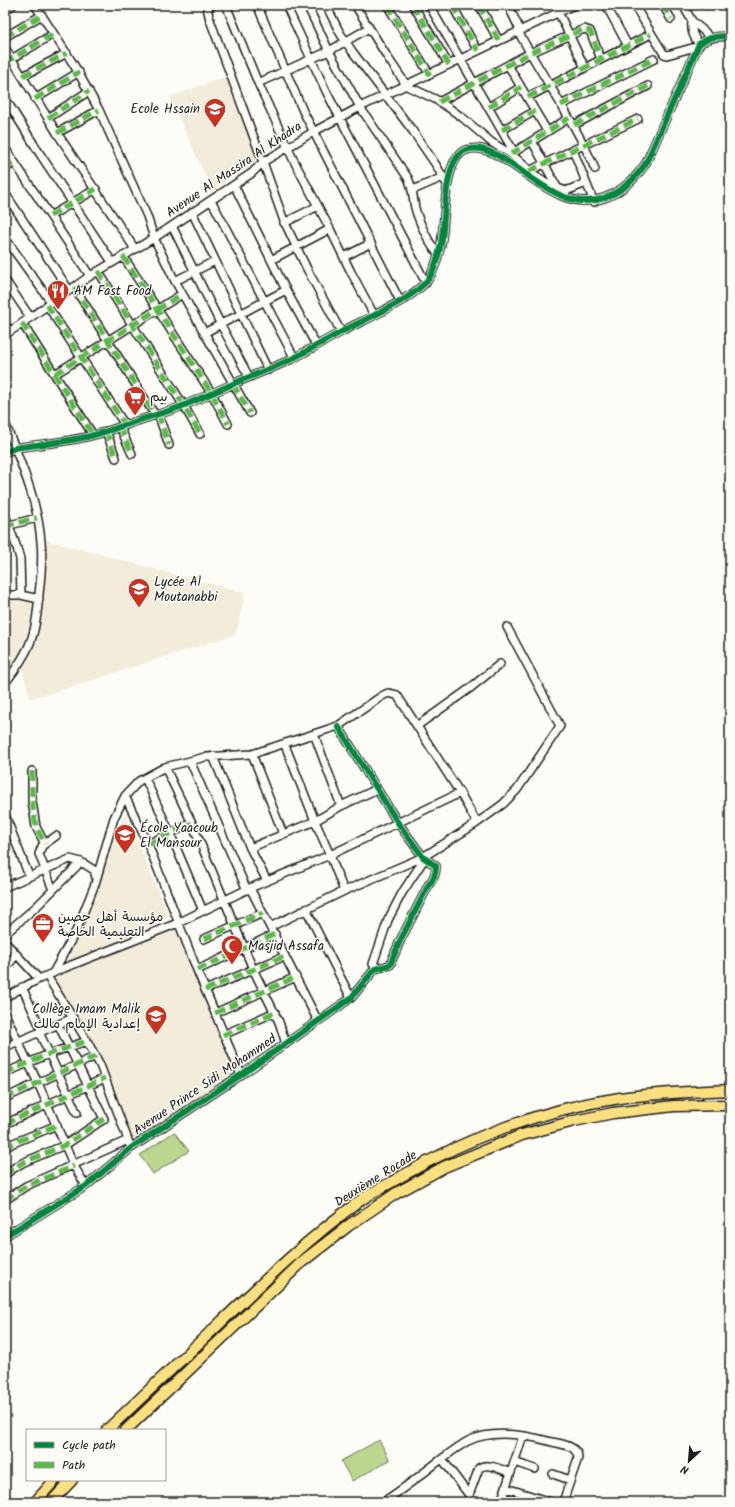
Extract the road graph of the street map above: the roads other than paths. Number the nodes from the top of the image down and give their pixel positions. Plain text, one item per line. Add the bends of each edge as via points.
1 (13, 5) edge
2 (35, 5) edge
3 (226, 5) edge
4 (258, 5) edge
5 (286, 5) edge
6 (307, 5) edge
7 (326, 5) edge
8 (355, 5) edge
9 (387, 5) edge
10 (413, 5) edge
11 (429, 5) edge
12 (452, 5) edge
13 (479, 5) edge
14 (517, 5) edge
15 (555, 5) edge
16 (574, 5) edge
17 (606, 5) edge
18 (634, 5) edge
19 (662, 5) edge
20 (682, 5) edge
21 (706, 5) edge
22 (717, 5) edge
23 (208, 6) edge
24 (509, 7) edge
25 (5, 10) edge
26 (559, 12) junction
27 (42, 15) junction
28 (671, 19) dead end
29 (692, 21) junction
30 (369, 28) junction
31 (519, 30) junction
32 (53, 34) junction
33 (570, 34) junction
34 (651, 34) junction
35 (5, 37) edge
36 (730, 37) edge
37 (346, 41) junction
38 (499, 41) junction
39 (703, 42) junction
40 (628, 46) junction
41 (5, 48) edge
42 (329, 51) junction
43 (478, 51) junction
44 (67, 53) junction
45 (530, 53) junction
46 (654, 58) dead end
47 (12, 59) junction
48 (601, 59) junction
49 (310, 60) junction
50 (461, 60) junction
51 (5, 63) edge
52 (449, 65) junction
53 (508, 65) junction
54 (585, 68) junction
55 (285, 71) junction
56 (79, 72) junction
57 (430, 75) junction
58 (23, 76) junction
59 (258, 83) junction
60 (474, 83) junction
61 (549, 85) junction
62 (407, 86) junction
63 (648, 86) dead end
64 (521, 87) junction
65 (89, 91) junction
66 (386, 95) junction
67 (528, 97) junction
68 (5, 98) edge
69 (36, 98) junction
70 (439, 102) junction
71 (561, 105) junction
72 (360, 107) junction
73 (489, 107) junction
74 (100, 110) junction
75 (535, 111) junction
76 (48, 118) junction
77 (340, 118) junction
78 (569, 118) junction
79 (638, 119) dead end
80 (574, 125) junction
81 (502, 130) junction
82 (548, 131) junction
83 (313, 132) junction
84 (57, 133) junction
85 (532, 141) junction
86 (584, 144) junction
87 (5, 148) edge
88 (288, 148) junction
89 (573, 150) junction
90 (512, 153) junction
91 (14, 162) junction
92 (263, 162) junction
93 (545, 162) junction
94 (596, 168) dead end
95 (5, 169) edge
96 (529, 170) junction
97 (442, 177) junction
98 (586, 183) junction
99 (234, 185) junction
100 (448, 186) junction
101 (558, 189) junction
102 (96, 190) junction
103 (413, 190) junction
104 (5, 193) edge
105 (211, 200) junction
106 (73, 202) junction
107 (594, 202) junction
108 (318, 206) junction
109 (192, 212) junction
110 (50, 216) junction
111 (284, 223) junction
112 (172, 226) junction
113 (330, 229) junction
114 (5, 238) edge
115 (154, 238) junction
116 (371, 243) junction
117 (296, 247) junction
118 (135, 249) junction
119 (438, 253) junction
120 (123, 256) junction
121 (344, 257) junction
122 (271, 260) junction
123 (215, 261) junction
124 (112, 262) junction
125 (98, 271) junction
126 (194, 271) junction
127 (90, 276) junction
128 (5, 280) edge
129 (175, 281) junction
130 (426, 283) junction
131 (72, 288) junction
132 (286, 290) junction
133 (182, 294) junction
134 (264, 301) junction
135 (400, 301) junction
136 (49, 304) junction
137 (157, 310) junction
138 (242, 313) junction
139 (374, 315) junction
140 (30, 317) junction
141 (22, 323) junction
142 (5, 324) edge
143 (133, 325) junction
144 (220, 325) junction
145 (341, 332) junction
146 (8, 333) edge
147 (204, 333) junction
148 (109, 341) junction
149 (316, 345) junction
150 (294, 357) junction
151 (82, 358) junction
152 (268, 370) junction
153 (55, 374) junction
154 (249, 377) junction
155 (233, 384) junction
156 (212, 394) junction
157 (184, 406) junction
158 (250, 413) dead end
159 (156, 415) junction
160 (5, 423) edge
161 (228, 424) dead end
162 (122, 426) junction
163 (106, 431) junction
164 (200, 434) dead end
165 (93, 435) junction
166 (169, 445) dead end
167 (15, 448) junction
168 (5, 452) edge
169 (132, 454) dead end
170 (116, 458) dead end
171 (5, 515) edge
172 (37, 518) junction
173 (7, 526) edge
174 (5, 595) edge
175 (21, 595) junction
176 (39, 600) junction
177 (507, 627) dead end
178 (500, 664) dead end
179 (5, 683) edge
180 (338, 726) junction
181 (417, 726) junction
182 (314, 734) junction
183 (285, 745) junction
184 (252, 754) junction
185 (213, 756) junction
186 (190, 761) junction
187 (165, 767) junction
188 (32, 771) dead end
189 (145, 778) junction
190 (377, 789) junction
191 (460, 793) junction
192 (125, 796) junction
193 (341, 806) junction
194 (5, 815) edge
195 (314, 821) junction
196 (192, 823) junction
197 (398, 823) junction
198 (477, 823) junction
199 (170, 833) junction
200 (283, 834) junction
201 (56, 836) dead end
202 (45, 844) junction
203 (148, 844) junction
204 (250, 848) junction
205 (330, 855) junction
206 (424, 858) junction
207 (81, 862) junction
208 (44, 870) junction
209 (29, 876) junction
210 (267, 881) junction
211 (6, 884) edge
212 (95, 884) junction
213 (249, 889) junction
214 (53, 890) junction
215 (344, 891) junction
216 (225, 900) junction
217 (306, 909) junction
218 (203, 911) junction
219 (263, 913) junction
220 (178, 924) junction
221 (236, 926) junction
222 (270, 926) junction
223 (5, 934) edge
224 (275, 934) junction
225 (204, 939) dead end
226 (5, 942) edge
227 (245, 948) junction
228 (16, 954) junction
229 (285, 956) junction
230 (378, 968) junction
231 (5, 969) edge
232 (253, 969) junction
233 (197, 970) junction
234 (50, 974) junction
235 (296, 977) junction
236 (39, 979) junction
237 (22, 988) junction
238 (205, 990) junction
239 (264, 991) junction
240 (5, 997) edge
241 (351, 998) junction
242 (275, 1012) junction
243 (215, 1013) junction
244 (5, 1014) edge
245 (73, 1018) junction
246 (318, 1021) junction
247 (58, 1024) junction
248 (41, 1031) junction
249 (223, 1035) junction
250 (18, 1041) junction
251 (87, 1041) junction
252 (286, 1044) junction
253 (69, 1046) junction
254 (5, 1047) edge
255 (49, 1054) junction
256 (96, 1056) junction
257 (28, 1063) junction
258 (78, 1065) junction
259 (5, 1073) edge
260 (58, 1073) junction
261 (241, 1075) junction
262 (105, 1078) junction
263 (38, 1083) junction
264 (88, 1086) junction
265 (730, 1090) edge
266 (68, 1095) junction
267 (5, 1098) edge
268 (730, 1105) edge
269 (48, 1106) junction
270 (77, 1113) dead end
271 (5, 1124) edge
272 (57, 1125) junction
273 (128, 1140) junction
274 (65, 1145) junction
275 (5, 1148) edge
276 (131, 1148) junction
277 (74, 1166) junction
278 (5, 1174) edge
279 (86, 1186) junction
280 (5, 1200) edge
281 (5, 1236) edge
282 (108, 1429) edge
283 (127, 1429) edge
284 (523, 1436) junction
285 (442, 1459) junction
286 (514, 1462) junction
287 (535, 1469) dead end
288 (511, 1473) junction
289 (554, 1474) dead end
290 (570, 1480) junction
291 (54, 1481) edge
292 (71, 1481) edge
293 (506, 1488) junction
294 (395, 1499) edge
295 (468, 1499) edge
296 (35, 1502) edge
297 (51, 1502) edge
298 (383, 1502) edge
299 (501, 1502) edge
300 (551, 1502) edge
301 (563, 1502) edge

1 - 25 street
2 - 27 street
3 - 59 street
4 - 55 street
5 - 49 street
6 - 42 street
7 - 37 street
8 - 30 street
9 - 57 street
10 - 52 street
11 - 50 street
12 - 43 street
13 - 38 street
14 - 24 street
15 - 26 street
16 - 26 street, Avenue Al Massira Al Khadra
17 - 40 street
18 - 34 street
19 - 28 street
20 - 29 street
21 - 22 street
23 - 92 street
24 - 31 street
26 - 31 street, Avenue Al Massira Al Khadra
26 - 33 street
27 - 32 street
27 - 35 street
29 - 39 street via 705,32
29 - 39 street via 694,39
30 - 37 street
30 - 62 street
31 - 38 street, Avenue Al Massira Al Khadra
31 - 45 street
32 - 44 street
32 - 47 street
33 - 45 street
33 - 48 street via 588,30
33 - 54 street
34 - 39 street via 667,55
34 - 40 street
36 - 39 street via 718,36
37 - 42 street
37 - 66 street
38 - 43 street, Avenue Al Massira Al Khadra
39 - 107 street via 646,163 627,186
40 - 48 street
41 - 47 street
42 - 49 street
42 - 72 street
43 - 50 street, Avenue Al Massira Al Khadra
44 - 56 street
44 - 58 street
45 - 53 street
45 - 61 street
46 - 71 street
47 - 51 street
47 - 58 street
48 - 54 street
49 - 55 street
49 - 77 street
50 - 52 street, Avenue Al Massira Al Khadra
50 - 60 street
52 - 57 street, Avenue Al Massira Al Khadra
53 - 60 street
53 - 64 street
54 - 61 street
55 - 59 street
55 - 83 street
56 - 65 street
56 - 69 street
57 - 62 street, Avenue Al Massira Al Khadra
58 - 69 street
59 - 88 street
60 - 70 street
60 - 73 street
61 - 67 street
61 - 71 street
62 - 66 street, Avenue Al Massira Al Khadra
62 - 70 street
63 - 80 street
64 - 67 street
64 - 73 street
65 - 74 street
65 - 76 street
66 - 72 street, Avenue Al Massira Al Khadra
66 - 97 street
67 - 75 street
68 - 106 street
69 - 76 street
70 - 90 street via 499,148
71 - 78 street
72 - 77 street, Avenue Al Massira Al Khadra
72 - 103 street via 408,178
73 - 81 street
74 - 84 street
74 - 115 street via 147,216
75 - 81 street
75 - 82 street
76 - 84 street
77 - 83 street, Avenue Al Massira Al Khadra
77 - 130 street
78 - 80 street
78 - 82 street
79 - 86 street
80 - 86 street
81 - 90 street
82 - 85 street
83 - 88 street, Avenue Al Massira Al Khadra
83 - 116 street
84 - 102 street
85 - 90 street
85 - 93 street
86 - 89 street
86 - 94 street
87 - 91 street
88 - 92 street, Avenue Al Massira Al Khadra
88 - 108 street
89 - 93 street
89 - 98 street
90 - 96 street
91 - 95 street
91 - 110 street
92 - 99 street, Avenue Al Massira Al Khadra
92 - 111 street
93 - 96 street
93 - 101 street
96 - 101 street
97 - 100 street
97 - 103 street
98 - 101 street via 569,190
98 - 107 street
99 - 105 street, Avenue Al Massira Al Khadra
99 - 122 street
100 - 107 street via 458,156 466,150 479,149 505,160 560,196
100 - 119 street via 442,242
102 - 106 street
102 - 118 street
103 - 119 street via 416,210 432,247
104 - 131 street
105 - 109 street, Avenue Al Massira Al Khadra
105 - 134 street
106 - 110 street
106 - 124 street
108 - 111 street
108 - 113 street
109 - 112 street, Avenue Al Massira Al Khadra
109 - 123 street
110 - 127 street
111 - 117 street
112 - 115 street, Avenue Al Massira Al Khadra
112 - 126 street
113 - 117 street
113 - 121 street
114 - 136 street
115 - 118 street, Avenue Al Massira Al Khadra
115 - 129 street
116 - 121 street
116 - 135 street
117 - 122 street
117 - 145 street
118 - 120 street, Avenue Al Massira Al Khadra
119 - 130 street
120 - 124 street, Avenue Al Massira Al Khadra
120 - 137 street
121 - 139 street
122 - 132 street
123 - 126 street
123 - 138 street
124 - 125 street, Avenue Al Massira Al Khadra
125 - 127 street, Avenue Al Massira Al Khadra
125 - 143 street
126 - 129 street
126 - 144 street
127 - 131 street, Avenue Al Massira Al Khadra
128 - 140 street
129 - 133 street
130 - 135 street
131 - 136 street, Avenue Al Massira Al Khadra
131 - 148 street
132 - 134 street
132 - 149 street
133 - 137 street
133 - 147 street
134 - 138 street
134 - 150 street
135 - 139 street
136 - 140 street, Avenue Al Massira Al Khadra
136 - 151 street
137 - 143 street
137 - 156 street
138 - 144 street
138 - 152 street
139 - 145 street
140 - 141 street, Avenue Al Massira Al Khadra
141 - 146 street, Avenue Al Massira Al Khadra
141 - 153 street
142 - 146 street
143 - 148 street
143 - 157 street
144 - 147 street
144 - 154 street
145 - 149 street
147 - 155 street
148 - 151 street
148 - 159 street
149 - 150 street
150 - 152 street
151 - 153 street
151 - 162 street
152 - 154 street
153 - 165 street
154 - 155 street
155 - 156 street
155 - 158 street
156 - 157 street
156 - 161 street
157 - 159 street
157 - 164 street
159 - 162 street
159 - 166 street
160 - 167 street
162 - 163 street
162 - 169 street
163 - 165 street
163 - 170 street
165 - 167 street
167 - 168 street
167 - 172 street
171 - 173 street
172 - 173 street
172 - 176 street via 42,543
173 - 175 street via 20,559
174 - 175 street
175 - 176 street
176 - 179 street via 35,629 28,649
177 - 198 street via 560,726 516,790 503,804
178 - 181 street via 469,690
180 - 181 street via 388,693 397,695
180 - 182 street
180 - 190 street
181 - 191 street
182 - 183 street
182 - 193 street
183 - 184 street
183 - 195 street
184 - 185 street
184 - 200 street
185 - 186 street
185 - 204 street
186 - 187 street
186 - 213 street
187 - 189 street
187 - 196 street
188 - 202 street via 32,801 36,826
189 - 192 street
189 - 199 street
190 - 193 street
190 - 197 street
191 - 197 street
191 - 198 street
192 - 203 street
192 - 212 street via 114,818
193 - 195 street
194 - 209 street
195 - 200 street
195 - 205 street
196 - 199 street
196 - 216 street
197 - 205 street
197 - 206 street
198 - 206 street
199 - 203 street
199 - 218 street
200 - 204 street
201 - 202 street
202 - 208 street via 39,854
203 - 220 street
204 - 210 street
205 - 210 street
205 - 215 street
206 - 215 street
206 - 230 street via 388,920 374,957 373,964
206 - 230 street, Avenue Prince Sidi Mohammed via 436,866 434,878 390,965
207 - 208 street via 70,859
207 - 212 street via 94,870
207 - 214 street
208 - 209 street
208 - 214 street
209 - 211 street
210 - 213 street
212 - 234 street via 76,931
213 - 216 street
213 - 219 street
214 - 223 street
215 - 217 street
216 - 218 street
216 - 221 street
217 - 222 street
217 - 241 street
218 - 220 street
219 - 221 street
219 - 222 street
220 - 233 street
220 - 234 street
221 - 225 street
221 - 227 street
222 - 224 street
224 - 227 street
224 - 229 street
226 - 228 street
227 - 232 street
227 - 233 street
228 - 231 street
228 - 236 street
229 - 232 street
229 - 235 street
230 - 241 street, Avenue Prince Sidi Mohammed
232 - 238 street
232 - 239 street
233 - 238 street
234 - 236 street
234 - 245 street
235 - 239 street
235 - 246 street
236 - 237 street
237 - 240 street
237 - 248 street
238 - 243 street
239 - 242 street
239 - 243 street
241 - 246 street, Avenue Prince Sidi Mohammed
242 - 249 street
242 - 252 street
243 - 249 street
244 - 250 street
245 - 247 street
245 - 251 street
246 - 252 street, Avenue Prince Sidi Mohammed
247 - 248 street
247 - 253 street
248 - 250 street
248 - 255 street
249 - 261 street
250 - 254 street
250 - 257 street
251 - 253 street
251 - 256 street
252 - 261 street, Avenue Prince Sidi Mohammed
253 - 255 street
253 - 258 street
255 - 257 street
255 - 260 street
256 - 258 street
256 - 262 street
257 - 259 street
257 - 263 street
258 - 260 street
258 - 264 street
260 - 263 street
260 - 266 street
261 - 276 street, Avenue Prince Sidi Mohammed
262 - 264 street
262 - 273 street
263 - 267 street
263 - 269 street
264 - 266 street
264 - 274 street via 104,1119
265 - 282 highway, Deuxième Rocade via 619,1098 571,1108 517,1123 424,1163 363,1199 316,1234
266 - 269 street
266 - 270 street
268 - 283 highway, Deuxième Rocade via 674,1106 613,1113 574,1121 522,1135 444,1167 395,1194 303,1261
269 - 271 street
269 - 272 street
272 - 274 street
272 - 275 street
273 - 276 street
273 - 277 street
274 - 277 street
274 - 278 street
276 - 279 street, Avenue Prince Sidi Mohammed
277 - 279 street
277 - 280 street via 26,1186
279 - 281 street, Avenue Prince Sidi Mohammed
284 - 285 street via 501,1435 468,1441
284 - 286 street
284 - 290 street via 571,1447 578,1458
285 - 294 street
285 - 295 street
286 - 287 street
286 - 288 street
288 - 293 street
288 - 295 street via 482,1466
289 - 290 street
290 - 301 street
291 - 296 highway
292 - 297 highway
293 - 299 street
293 - 300 street
294 - 298 street

